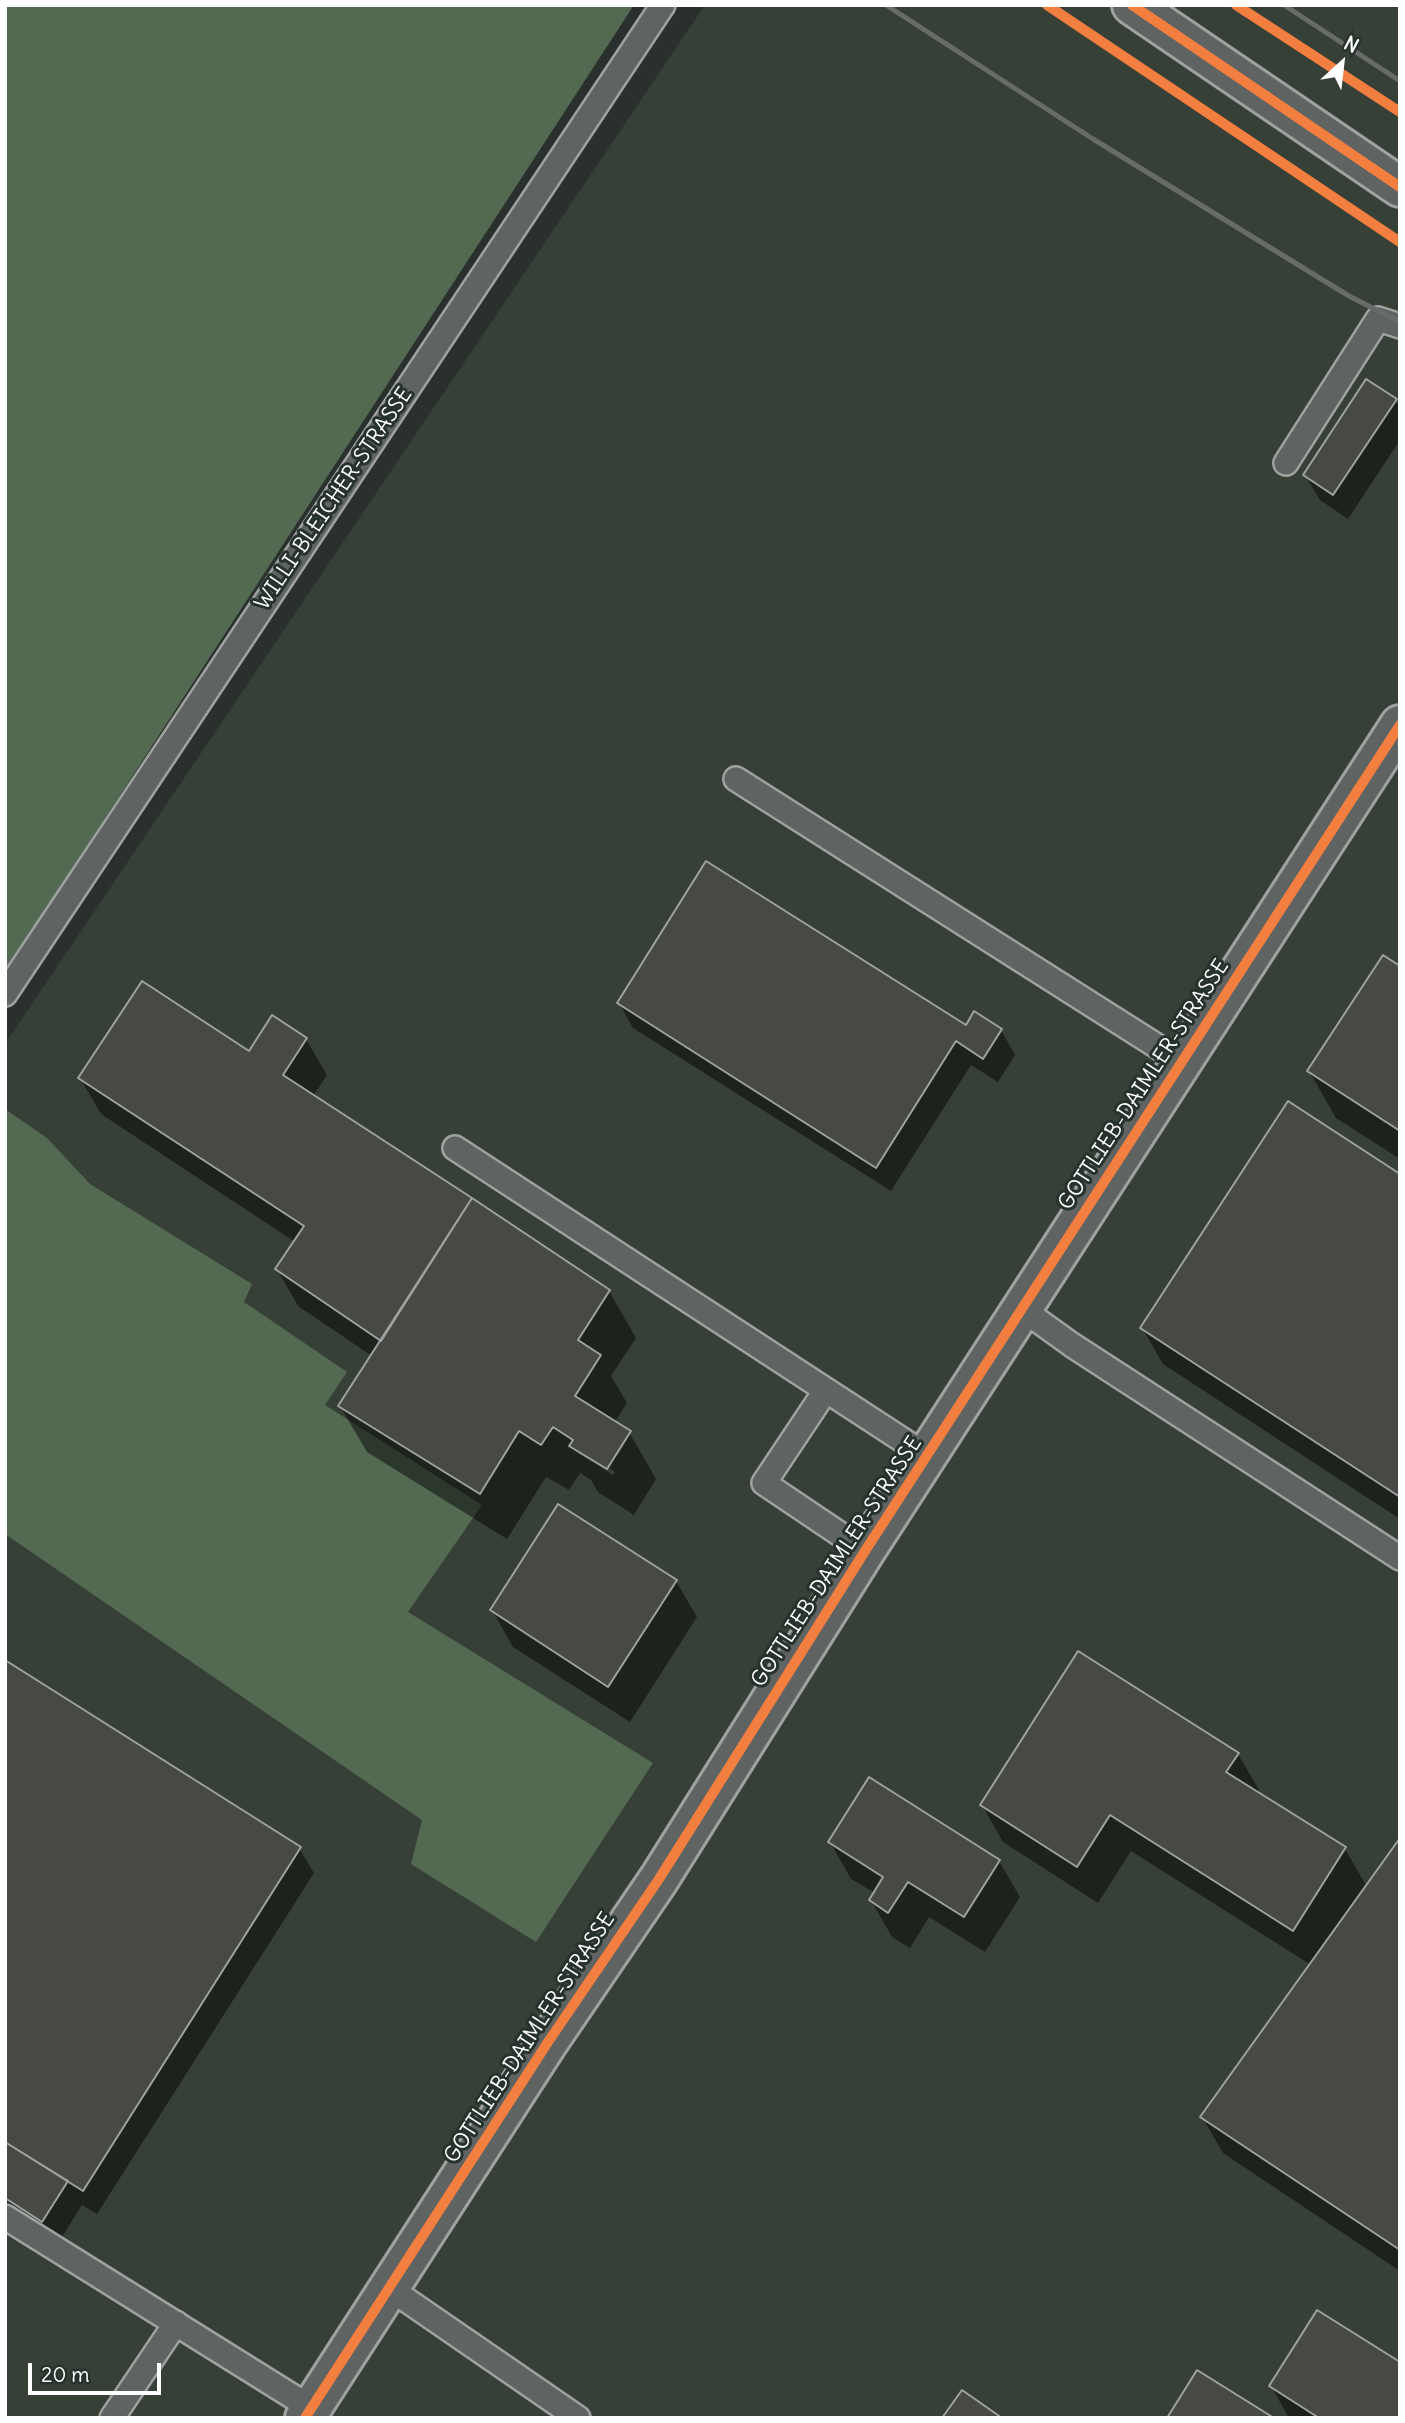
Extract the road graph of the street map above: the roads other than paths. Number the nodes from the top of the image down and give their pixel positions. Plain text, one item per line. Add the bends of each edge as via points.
1 (663, 5) edge
2 (1132, 5) edge
3 (1400, 187) edge
4 (1400, 326) edge
5 (1286, 463) dead end
6 (1400, 725) edge
7 (736, 779) dead end
8 (5, 994) edge
9 (1182, 1062) junction
10 (455, 1148) dead end
11 (1022, 1310) junction
12 (826, 1390) junction
13 (928, 1456) junction
14 (865, 1552) junction
15 (1400, 1558) edge
16 (5, 2217) edge
17 (389, 2288) junction
18 (176, 2323) junction
19 (308, 2413) edge
20 (112, 2418) edge
21 (578, 2418) edge

1 - 8 lane, WILLI-BLEICHER-STRASSE
2 - 3 street
4 - 5 lane via 1378,319
6 - 9 street, GOTTLIEB-DAIMLER-STRASSE
7 - 9 lane
9 - 11 street, GOTTLIEB-DAIMLER-STRASSE
10 - 12 lane
11 - 13 street, GOTTLIEB-DAIMLER-STRASSE
11 - 15 lane
12 - 13 lane
12 - 14 lane via 764,1483
13 - 14 street, GOTTLIEB-DAIMLER-STRASSE
14 - 17 street, GOTTLIEB-DAIMLER-STRASSE via 659,1879
16 - 18 lane
17 - 19 street, GOTTLIEB-DAIMLER-STRASSE
17 - 21 lane
18 - 19 lane
18 - 20 lane

